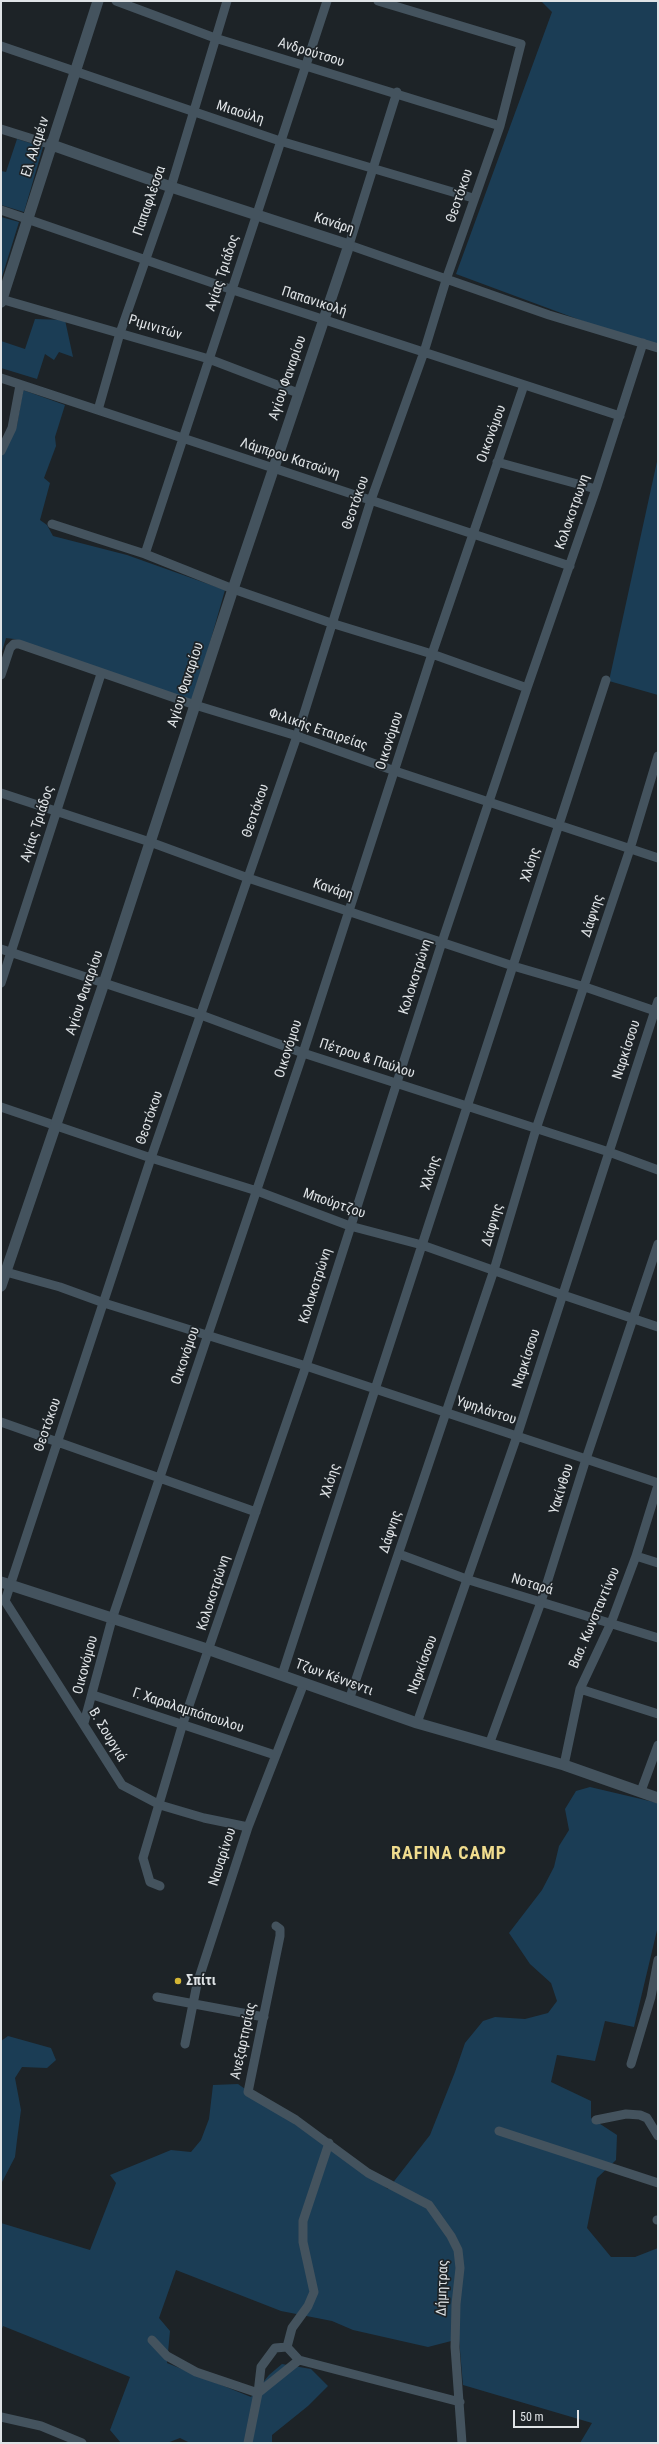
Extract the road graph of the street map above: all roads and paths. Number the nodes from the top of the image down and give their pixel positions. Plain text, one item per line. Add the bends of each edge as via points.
1 (98, 1) edge
2 (116, 1) edge
3 (227, 1) edge
4 (327, 1) edge
5 (378, 1) edge
6 (215, 38) junction
7 (1, 46) edge
8 (306, 67) junction
9 (75, 71) junction
10 (396, 92) junction
11 (192, 112) junction
12 (500, 126) junction
13 (1, 129) edge
14 (280, 141) junction
15 (52, 145) junction
16 (373, 168) junction
17 (171, 187) junction
18 (473, 198) junction
19 (1, 210) edge
20 (256, 215) junction
21 (29, 218) junction
22 (349, 245) junction
23 (145, 259) junction
24 (447, 277) junction
25 (233, 290) junction
26 (1, 300) edge
27 (324, 320) junction
28 (120, 333) junction
29 (643, 344) junction
30 (658, 348) edge
31 (424, 352) junction
32 (209, 359) junction
33 (1, 378) edge
34 (20, 385) junction
35 (524, 385) junction
36 (298, 393) junction
37 (98, 410) junction
38 (620, 416) junction
39 (184, 438) junction
40 (1, 451) edge
41 (497, 462) junction
42 (274, 468) junction
43 (596, 489) junction
44 (371, 500) junction
45 (52, 524) dead end
46 (474, 534) junction
47 (145, 554) junction
48 (570, 566) junction
49 (233, 589) junction
50 (331, 623) junction
51 (432, 654) junction
52 (101, 674) junction
53 (1, 675) edge
54 (606, 680) dead end
55 (527, 688) junction
56 (195, 705) junction
57 (297, 736) junction
58 (658, 756) edge
59 (395, 771) junction
60 (1, 793) edge
61 (490, 801) junction
62 (57, 812) junction
63 (559, 825) junction
64 (150, 842) junction
65 (630, 849) junction
66 (658, 858) edge
67 (248, 878) junction
68 (349, 911) junction
69 (442, 942) junction
70 (1, 949) edge
71 (11, 952) junction
72 (513, 966) junction
73 (1, 983) edge
74 (104, 983) junction
75 (585, 987) junction
76 (658, 1001) edge
77 (656, 1011) edge
78 (201, 1015) junction
79 (303, 1053) junction
80 (396, 1083) junction
81 (468, 1105) junction
82 (1, 1107) edge
83 (54, 1126) junction
84 (536, 1129) junction
85 (610, 1152) junction
86 (151, 1158) junction
87 (658, 1170) edge
88 (257, 1191) junction
89 (350, 1226) junction
90 (422, 1244) junction
91 (658, 1244) edge
92 (494, 1270) junction
93 (6, 1272) junction
94 (1, 1286) edge
95 (563, 1295) junction
96 (104, 1303) junction
97 (632, 1319) junction
98 (658, 1327) edge
99 (208, 1335) junction
100 (306, 1366) junction
101 (375, 1389) junction
102 (445, 1412) junction
103 (1, 1422) edge
104 (517, 1436) junction
105 (58, 1441) junction
106 (586, 1459) junction
107 (160, 1478) junction
108 (658, 1484) edge
109 (256, 1512) junction
110 (399, 1554) junction
111 (636, 1556) junction
112 (658, 1563) edge
113 (468, 1580) junction
114 (5, 1583) edge
115 (541, 1602) junction
116 (112, 1619) junction
117 (611, 1623) junction
118 (658, 1638) edge
119 (210, 1650) junction
120 (282, 1675) junction
121 (304, 1684) junction
122 (580, 1689) junction
123 (93, 1695) junction
124 (349, 1700) junction
125 (658, 1714) edge
126 (84, 1723) junction
127 (183, 1723) junction
128 (418, 1723) junction
129 (490, 1742) junction
130 (658, 1745) edge
131 (275, 1755) junction
132 (564, 1765) junction
133 (640, 1791) junction
134 (658, 1798) edge
135 (160, 1805) junction
136 (248, 1827) junction
137 (160, 1886) dead end
138 (276, 1926) dead end
139 (658, 1960) edge
140 (157, 1997) dead end
141 (654, 1999) edge
142 (192, 2005) junction
143 (264, 2017) junction
144 (185, 2044) dead end
145 (630, 2064) dead end
146 (596, 2120) dead end
147 (499, 2131) dead end
148 (658, 2136) edge
149 (329, 2143) junction
150 (658, 2183) edge
151 (152, 2340) dead end
152 (287, 2347) junction
153 (299, 2360) junction
154 (258, 2393) junction
155 (460, 2402) junction
156 (1, 2417) edge
157 (82, 2443) edge
158 (248, 2443) edge
159 (462, 2443) edge

1 - 9 street, Ελ Αλαμέιν
2 - 6 street, Ανδρούτσου
3 - 6 street, Παπαφλέσσα
4 - 8 street, Αγίας Τριάδος
5 - 12 street, Θεοτόκου via 520,44
6 - 8 street, Ανδρούτσου
6 - 11 street, Παπαφλέσσα
7 - 9 street, Μιαούλη
8 - 10 street, Ανδρούτσου
8 - 14 street, Αγίας Τριάδος
9 - 11 street, Μιαούλη
9 - 15 street, Ελ Αλαμέιν
10 - 12 street, Ανδρούτσου
10 - 16 street, Αγίου Φαναρίου
11 - 14 street, Μιαούλη
11 - 17 street, Παπαφλέσσα
12 - 18 street, Θεοτόκου
13 - 15 street, Κανάρη
14 - 16 street, Μιαούλη
14 - 20 street, Αγίας Τριάδος
15 - 17 street, Κανάρη
15 - 21 street, Ελ Αλαμέιν
16 - 18 street, Μιαούλη
16 - 22 street, Αγίου Φαναρίου
17 - 20 street, Κανάρη
17 - 23 street, Παπαφλέσσα
18 - 24 street, Θεοτόκου
19 - 21 street, Παπανικολή
20 - 22 street, Κανάρη
20 - 25 street, Αγίας Τριάδος
21 - 23 street, Παπανικολή
21 - 26 street, Ελ Αλαμέιν
22 - 24 street, Κανάρη
22 - 27 street, Αγίου Φαναρίου
23 - 25 street, Παπανικολή
23 - 28 street, Παπαφλέσσα
24 - 29 street, Κανάρη via 549,315
24 - 31 street, Θεοτόκου
25 - 27 street, Παπανικολή
25 - 32 street, Αγίας Τριάδος
26 - 28 street, Ριμινιτών
27 - 31 street, Παπανικολή
27 - 36 street, Αγίου Φαναρίου
28 - 32 street, Ριμινιτών
28 - 37 street, Παπαφλέσσα
29 - 30 street, Κανάρη
29 - 38 street, Κολοκοτρωνη
31 - 35 street, Παπανικολή
31 - 44 street, Θεοτόκου
32 - 36 street, Ριμινιτών
32 - 39 street, Αγίας Τριάδος
33 - 34 street, Λάμπρου Κατσώνη
34 - 37 street, Λάμπρου Κατσώνη
34 - 40 street via 12,428
35 - 38 street, Παπανικολή
35 - 41 street, Οικονόμου
36 - 42 street, Αγίου Φαναρίου
37 - 39 street, Λάμπρου Κατσώνη
38 - 43 street, Κολοκοτρωνη
39 - 42 street, Λάμπρου Κατσώνη
39 - 47 street, Αγίας Τριάδος
41 - 43 street
41 - 46 street, Οικονόμου
42 - 44 street, Λάμπρου Κατσώνη
42 - 49 street, Αγίου Φαναρίου
43 - 48 street, Κολοκοτρωνη
44 - 46 street, Λάμπρου Κατσώνη
44 - 50 street, Θεοτόκου
45 - 47 street
46 - 48 street, Λάμπρου Κατσώνη
46 - 51 street, Οικονόμου
47 - 49 street
48 - 55 street, Κολοκοτρωνη
49 - 50 street
49 - 56 street, Αγίου Φαναρίου
50 - 51 street
50 - 57 street, Θεοτόκου
51 - 55 street
51 - 59 street, Οικονόμου
52 - 53 street, Φιλικής Εταιρείας via 14,644 10,648
52 - 56 street, Φιλικής Εταιρείας
52 - 62 street, Αγίας Τριάδος
54 - 63 street, Χλόης
55 - 61 street, Κολοκοτρώνη
56 - 57 street, Φιλικής Εταιρείας
56 - 64 street, Αγίου Φαναρίου
57 - 59 street, Φιλικής Εταιρείας
57 - 67 street, Θεοτόκου
58 - 65 street, Δάφνης
59 - 61 street, Φιλικής Εταιρείας
59 - 68 street, Οικονόμου
60 - 62 street, Κανάρη
61 - 63 street, Φιλικής Εταιρείας
61 - 69 street, Κολοκοτρώνη
62 - 64 street, Κανάρη
62 - 71 street, Αγίας Τριάδος
63 - 65 street, Φιλικής Εταιρείας
63 - 72 street, Χλόης
64 - 67 street, Κανάρη
64 - 74 street, Αγίου Φαναρίου
65 - 66 street, Φιλικής Εταιρείας
65 - 75 street, Δάφνης
67 - 68 street, Κανάρη
67 - 78 street, Θεοτόκου
68 - 69 street, Κανάρη
68 - 79 street, Οικονόμου
69 - 72 street, Κανάρη
69 - 80 street, Κολοκοτρώνη
70 - 71 street, Πέτρου & Παύλου
71 - 73 street, Αγίας Τριάδος
71 - 74 street, Πέτρου & Παύλου
72 - 75 street, Κανάρη
72 - 81 street, Χλόης
74 - 78 street, Πέτρου & Παύλου
74 - 83 street, Αγίου Φαναρίου
75 - 77 street, Κανάρη
75 - 84 street, Δάφνης
76 - 77 street, Ναρκίσσου
77 - 85 street, Ναρκίσσου
78 - 79 street, Πέτρου & Παύλου
78 - 86 street, Θεοτόκου
79 - 80 street, Πέτρου & Παύλου
79 - 88 street, Οικονόμου
80 - 81 street, Πέτρου & Παύλου
80 - 89 street, Κολοκοτρώνη
81 - 84 street, Πέτρου & Παύλου
81 - 90 street, Χλόης
82 - 83 street, Μπούρτζου
83 - 86 street, Μπούρτζου
83 - 93 street, Αγίου Φαναρίου
84 - 85 street, Πέτρου & Παύλου
84 - 92 street, Δάφνης
85 - 87 street, Πέτρου & Παύλου
85 - 95 street, Ναρκίσσου
86 - 88 street, Μπούρτζου
86 - 96 street, Θεοτόκου
88 - 89 street, Μπούρτζου
88 - 99 street, Οικονόμου
89 - 90 street, Μπούρτζου
89 - 100 street, Κολοκοτρώνη
90 - 92 street, Μπούρτζου
90 - 101 street, Χλόης
91 - 97 street, Υακίνθου
92 - 95 street, Μπούρτζου
92 - 102 street, Δάφνης
93 - 94 street, Αγίου Φαναρίου
93 - 96 street, Υψηλάντου
95 - 97 street, Μπούρτζου
95 - 104 street, Ναρκίσσου
96 - 99 street, Υψηλάντου
96 - 105 street, Θεοτόκου
97 - 98 street, Μπούρτζου
97 - 106 street, Υακίνθου
99 - 100 street, Υψηλάντου
99 - 107 street, Οικονόμου
100 - 101 street, Υψηλάντου
100 - 109 street, Κολοκοτρώνη
101 - 102 street, Υψηλάντου
101 - 120 street, Χλόης
102 - 104 street, Υψηλάντου
102 - 110 street, Δάφνης
103 - 105 street
104 - 106 street, Υψηλάντου
104 - 113 street, Ναρκίσσου
105 - 107 street
105 - 114 street, Θεοτόκου
106 - 108 street, Υψηλάντου
106 - 115 street, Υακίνθου
107 - 109 street
107 - 116 street, Οικονόμου
108 - 111 street, Βασ. Κωνσταντίνου
109 - 119 street, Κολοκοτρώνη
110 - 113 street, Νοταρά
110 - 124 street, Δάφνης
111 - 112 street
111 - 117 street, Βασ. Κωνσταντίνου
113 - 115 street, Νοταρά
113 - 128 street, Ναρκίσσου
114 - 116 street, Τζων Κέννεντι
114 - 126 street, Β. Σουργιά via 6,1604 51,1677
115 - 117 street, Νοταρά
115 - 129 street, Υακίνθου
116 - 119 street, Τζων Κέννεντι
116 - 123 street, Οικονόμου
117 - 118 street, Νοταρά
117 - 122 street, Βασ. Κωνσταντίνου
119 - 120 street, Τζων Κέννεντι
119 - 127 street, Κολοκοτρώνη
120 - 121 street, Τζων Κέννεντι
121 - 124 street, Τζων Κέννεντι
121 - 131 street, Ναυαρίνου
122 - 125 street
122 - 132 street, Βασ. Κωνσταντίνου
123 - 126 street, Οικονόμου
123 - 127 street, Γ. Χαραλαμπόπουλου
124 - 128 street, Τζων Κέννεντι
126 - 135 street, Β. Σουργιά via 122,1785
127 - 131 street, Γ. Χαραλαμπόπουλου
127 - 135 street, Κολοκοτρώνη
128 - 129 street, Τζων Κέννεντι
129 - 132 street, Τζων Κέννεντι via 527,1756
130 - 133 street
131 - 136 street, Ναυαρίνου
132 - 133 street, Τζων Κέννεντι
133 - 134 street, Τζων Κέννεντι
135 - 136 street, Β. Σουργιά
135 - 137 street, Κολοκοτρώνη via 143,1858 150,1882
136 - 142 street, Ναυαρίνου
138 - 143 street, Ανεξαρτησίας via 280,1929 280,1936
139 - 141 street
140 - 142 street
141 - 145 street
142 - 143 street
142 - 144 street, Ναυαρίνου
143 - 149 street, Ανεξαρτησίας via 248,2092
146 - 148 street via 626,2114 640,2115 650,2122
147 - 150 street
149 - 152 street via 303,2222 303,2242 314,2292 308,2306 292,2328
149 - 155 street, Δήμητρας via 368,2173 429,2205 451,2236 458,2250 460,2268 455,2347
151 - 154 street via 167,2356 196,2372
152 - 153 street
152 - 154 street via 275,2348 261,2367
153 - 154 street
153 - 155 street
154 - 158 street
155 - 159 street, Δήμητρας
156 - 157 street via 41,2426

